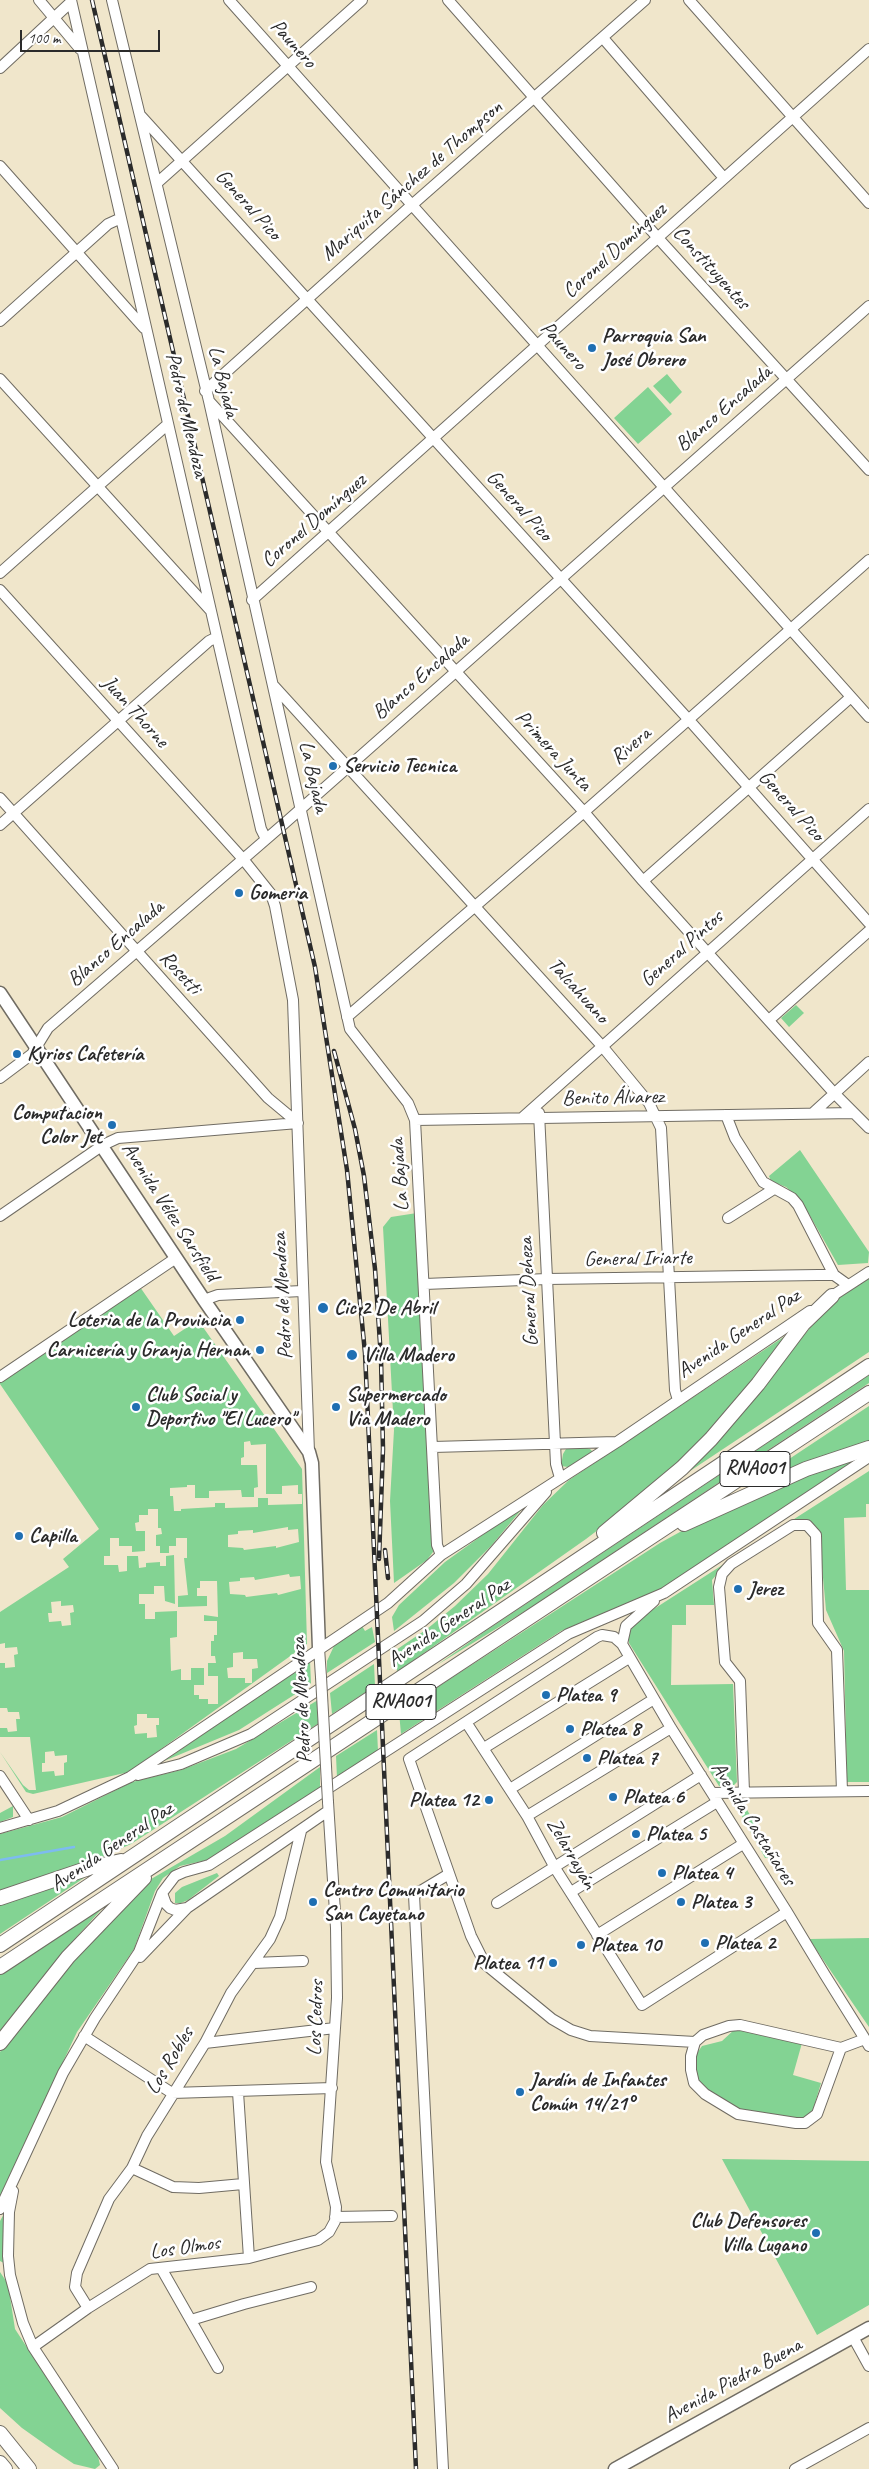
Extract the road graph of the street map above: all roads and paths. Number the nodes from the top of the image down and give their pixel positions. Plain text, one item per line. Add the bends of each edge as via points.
1 (39, 0) edge
2 (112, 0) edge
3 (229, 0) edge
4 (362, 0) edge
5 (448, 0) edge
6 (645, 0) edge
7 (689, 0) edge
8 (71, 1) edge
9 (55, 18) junction
10 (603, 38) junction
11 (869, 49) edge
12 (82, 51) junction
13 (288, 66) junction
14 (0, 68) edge
15 (535, 98) junction
16 (140, 116) junction
17 (793, 118) junction
18 (182, 159) junction
19 (0, 166) edge
20 (724, 178) junction
21 (157, 183) junction
22 (869, 203) edge
23 (412, 204) junction
24 (119, 219) junction
25 (658, 238) junction
26 (77, 252) junction
27 (308, 298) junction
28 (869, 306) edge
29 (0, 321) edge
30 (145, 330) junction
31 (538, 346) junction
32 (0, 379) edge
33 (787, 379) junction
34 (207, 396) junction
35 (168, 424) junction
36 (434, 440) junction
37 (869, 470) edge
38 (96, 486) junction
39 (664, 488) junction
40 (330, 532) junction
41 (869, 560) edge
42 (0, 573) edge
43 (560, 579) junction
44 (0, 590) edge
45 (252, 600) junction
46 (212, 612) junction
47 (792, 630) junction
48 (217, 637) junction
49 (454, 673) junction
50 (273, 686) junction
51 (852, 697) junction
52 (869, 717) edge
53 (118, 720) junction
54 (689, 720) junction
55 (348, 766) junction
56 (750, 788) junction
57 (0, 798) edge
58 (301, 809) junction
59 (869, 809) edge
60 (584, 812) junction
61 (13, 813) junction
62 (0, 824) edge
63 (266, 839) junction
64 (243, 859) junction
65 (813, 859) junction
66 (643, 881) junction
67 (475, 906) junction
68 (869, 923) edge
69 (869, 931) edge
70 (136, 952) junction
71 (706, 952) junction
72 (0, 992) edge
73 (348, 1017) junction
74 (769, 1020) junction
75 (602, 1046) junction
76 (36, 1047) junction
77 (869, 1062) edge
78 (0, 1078) edge
79 (834, 1093) junction
80 (537, 1105) junction
81 (812, 1113) junction
82 (854, 1113) junction
83 (656, 1115) junction
84 (726, 1115) junction
85 (522, 1118) junction
86 (541, 1118) junction
87 (415, 1120) junction
88 (298, 1122) junction
89 (869, 1128) edge
90 (103, 1145) junction
91 (774, 1188) junction
92 (0, 1216) edge
93 (728, 1218) dead end
94 (176, 1258) junction
95 (869, 1272) edge
96 (834, 1276) junction
97 (669, 1277) junction
98 (547, 1279) junction
99 (425, 1284) junction
100 (848, 1285) junction
101 (302, 1291) junction
102 (832, 1296) junction
103 (204, 1300) junction
104 (869, 1366) edge
105 (0, 1377) edge
106 (869, 1393) edge
107 (678, 1400) junction
108 (617, 1442) junction
109 (555, 1444) junction
110 (433, 1447) junction
111 (869, 1448) edge
112 (309, 1452) junction
113 (869, 1457) edge
114 (558, 1479) junction
115 (641, 1544) junction
116 (441, 1555) junction
117 (558, 1573) junction
118 (664, 1593) junction
119 (622, 1644) junction
120 (319, 1648) junction
121 (629, 1658) junction
122 (654, 1699) junction
123 (466, 1722) junction
124 (671, 1728) junction
125 (484, 1748) junction
126 (700, 1775) junction
127 (0, 1776) edge
128 (130, 1777) junction
129 (510, 1789) junction
130 (842, 1791) junction
131 (869, 1791) edge
132 (744, 1792) junction
133 (715, 1797) junction
134 (328, 1806) junction
135 (527, 1816) junction
136 (30, 1820) junction
137 (0, 1828) edge
138 (301, 1831) junction
139 (743, 1844) junction
140 (130, 1859) junction
141 (162, 1860) junction
142 (555, 1868) junction
143 (449, 1874) junction
144 (571, 1892) junction
145 (162, 1893) junction
146 (0, 1898) edge
147 (497, 1903) dead end
148 (187, 1908) junction
149 (787, 1912) junction
150 (597, 1935) junction
151 (0, 1945) edge
152 (303, 1961) dead end
153 (254, 1963) junction
154 (0, 1967) edge
155 (129, 1968) junction
156 (335, 2028) junction
157 (84, 2036) junction
158 (695, 2042) junction
159 (867, 2042) edge
160 (0, 2043) edge
161 (205, 2043) junction
162 (840, 2048) junction
163 (332, 2088) junction
164 (238, 2092) junction
165 (172, 2093) junction
166 (132, 2168) junction
167 (15, 2180) junction
168 (243, 2184) junction
169 (0, 2209) edge
170 (392, 2216) dead end
171 (335, 2217) junction
172 (329, 2232) joint
173 (249, 2258) junction
174 (0, 2267) edge
175 (161, 2268) junction
176 (10, 2274) junction
177 (311, 2287) dead end
178 (88, 2308) junction
179 (191, 2320) junction
180 (869, 2328) edge
181 (853, 2337) junction
182 (33, 2347) junction
183 (869, 2366) edge
184 (218, 2368) dead end
185 (869, 2428) edge
186 (0, 2432) edge
187 (0, 2463) edge
188 (5, 2469) edge
189 (29, 2469) edge
190 (113, 2469) edge
191 (444, 2469) edge
192 (615, 2469) edge
193 (796, 2469) edge

1 - 9 street
2 - 16 street, La Bajada
3 - 13 street, Paunero
4 - 13 street
5 - 15 street, Constituyentes
6 - 10 street, Mariquita Sánchez de Thompson
7 - 17 street
8 - 9 street
8 - 12 street, Pedro de Mendoza
9 - 12 street
9 - 14 street
10 - 15 street, Mariquita Sánchez de Thompson
10 - 20 street
11 - 17 street, Coronel Domínguez
12 - 24 street, Pedro de Mendoza
13 - 18 street
13 - 23 street, Paunero
15 - 23 street, Mariquita Sánchez de Thompson
15 - 25 street, Constituyentes
16 - 18 street, General Pico
16 - 21 street, La Bajada
17 - 20 street, Coronel Domínguez
17 - 22 street
18 - 21 street
18 - 27 street, General Pico
19 - 26 street
20 - 25 street, Coronel Domínguez
21 - 34 street, La Bajada
23 - 27 street, Mariquita Sánchez de Thompson
23 - 31 street, Paunero
24 - 26 street via 108,224
24 - 30 street, Pedro de Mendoza
25 - 31 street, Coronel Domínguez
25 - 33 street, Constituyentes
26 - 29 street
26 - 30 street
27 - 34 street, Mariquita Sánchez de Thompson
27 - 36 street, General Pico
28 - 33 street, Blanco Encalada
30 - 35 street, Pedro de Mendoza
31 - 36 street, Coronel Domínguez
31 - 39 street, Paunero
32 - 38 street
33 - 37 street, Constituyentes
33 - 39 street, Blanco Encalada
34 - 40 street, Primera Junta
34 - 45 street, La Bajada
35 - 38 street
35 - 46 street, Pedro de Mendoza
36 - 40 street, Coronel Domínguez
36 - 43 street, General Pico
38 - 42 street
38 - 46 street
39 - 43 street, Blanco Encalada
39 - 47 street, Paunero
40 - 45 street, Coronel Domínguez
40 - 49 street, Primera Junta
41 - 47 street, Rivera
43 - 49 street, Blanco Encalada
43 - 54 street, General Pico
44 - 53 street, Juan Thorne
45 - 50 street, La Bajada
46 - 48 street, Pedro de Mendoza
47 - 51 street, Paunero
47 - 54 street, Rivera
48 - 53 street
48 - 63 street, Pedro de Mendoza via 261,829
49 - 55 street, Blanco Encalada
49 - 60 street, Primera Junta
50 - 55 street, Talcahuano
50 - 58 street, La Bajada
51 - 52 street, Paunero
51 - 56 street
53 - 61 street
53 - 64 street, Juan Thorne
54 - 56 street, General Pico
54 - 60 street, Rivera
55 - 58 street, Blanco Encalada
55 - 67 street, Talcahuano
56 - 65 street, General Pico
56 - 66 street
57 - 61 street, Rosetti
58 - 63 street, Blanco Encalada
58 - 73 street, La Bajada
59 - 65 street, General Pintos
60 - 66 street, Primera Junta
60 - 67 street, Rivera
61 - 62 street
61 - 70 street, Rosetti
63 - 64 street, Blanco Encalada
64 - 70 street, Blanco Encalada
64 - 88 street, Pedro de Mendoza via 270,894 275,906 291,979
65 - 68 street, General Pico
65 - 71 street, General Pintos
66 - 71 street, Primera Junta
67 - 73 street, Rivera
67 - 75 street, Talcahuano
69 - 74 street
70 - 76 street, Blanco Encalada via 48,1028
70 - 88 street, Rosetti via 268,1098
71 - 74 street, Primera Junta
71 - 75 street, General Pintos
72 - 76 main road, Avenida Vélez Sarsfield
73 - 87 street, La Bajada via 354,1037 408,1103
74 - 79 street, Primera Junta
75 - 80 street, General Pintos
75 - 83 street, Talcahuano
76 - 78 street, Blanco Encalada via 24,1061
76 - 90 main road, Avenida Vélez Sarsfield
77 - 79 street
79 - 81 street
79 - 82 street, Primera Junta
80 - 85 street, General Pintos
80 - 86 street, General Deheza
81 - 82 street, Benito Álvarez
81 - 84 street, Benito Álvarez
82 - 89 street, Primera Junta
83 - 84 street, Benito Álvarez
83 - 86 street, Benito Álvarez
83 - 97 street, Talcahuano via 661,1128
84 - 91 street via 735,1138 763,1182
85 - 86 street, Benito Álvarez
85 - 87 street, Benito Álvarez
86 - 98 street, General Deheza
87 - 99 street, La Bajada
88 - 90 street via 118,1138
88 - 101 street, Pedro de Mendoza
90 - 92 street
90 - 94 main road, Avenida Vélez Sarsfield
91 - 93 street
91 - 96 street via 792,1198 798,1206
94 - 103 main road, Avenida Vélez Sarsfield
94 - 105 street
95 - 100 street, Avenida General Paz
96 - 97 street, General Iriarte
96 - 100 street
97 - 98 street, General Iriarte
97 - 107 street, Talcahuano
98 - 99 street, General Iriarte
98 - 109 street, General Deheza
99 - 110 street, La Bajada
100 - 102 street, Avenida General Paz
101 - 103 street via 218,1295
101 - 112 street, Pedro de Mendoza
102 - 107 street, Avenida General Paz
102 - 117 highway via 803,1324 711,1439 682,1468
103 - 112 main road, Avenida Vélez Sarsfield
104 - 117 highway, Avenida General Paz / RNA001
106 - 115 highway, Avenida General Paz / RNA001
107 - 108 street, Avenida General Paz
108 - 109 street
108 - 114 street, Avenida General Paz
109 - 110 street
109 - 114 street, General Deheza
110 - 116 street, La Bajada via 437,1545
111 - 115 highway via 806,1469
112 - 120 main road, Pedro de Mendoza
113 - 118 street
114 - 116 street, Avenida General Paz
114 - 128 street, Avenida General Paz via 466,1584 423,1621 251,1734 181,1764
115 - 141 highway, Avenida General Paz / RNA001
116 - 120 street, Avenida General Paz via 388,1603
117 - 140 highway, Avenida General Paz / RNA001
118 - 119 street via 632,1619 622,1634
118 - 145 street via 556,1641 209,1865 175,1876
119 - 121 street, Avenida Castañares
119 - 123 street via 609,1635 598,1637
120 - 128 street, Avenida General Paz
120 - 134 street, Pedro de Mendoza, bridge
121 - 122 street, Avenida Castañares
121 - 125 street
122 - 124 street, Avenida Castañares
122 - 129 street
123 - 125 street, Zelarrayán
123 - 143 street via 409,1759
124 - 126 street, Avenida Castañares
124 - 135 street
125 - 129 street, Zelarrayán
126 - 133 street, Avenida Castañares
126 - 142 street
127 - 136 street
128 - 136 street, Avenida General Paz
129 - 135 street, Zelarrayán
130 - 131 street
130 - 132 street
130 - 132 street via 836,1650 818,1623 816,1535 807,1525 793,1525 731,1564 722,1574 719,1587 725,1662 740,1681
132 - 133 street
133 - 139 street, Avenida Castañares
133 - 144 street
134 - 138 street
134 - 156 street, Los Cedros via 336,1928
135 - 142 street, Zelarrayán
136 - 137 street, Avenida General Paz
138 - 148 street
138 - 153 street, Los Robles via 280,1917
139 - 149 street, Avenida Castañares
139 - 150 street
140 - 146 highway via 89,1868
140 - 151 highway, Avenida General Paz / RNA001
141 - 154 highway, Avenida General Paz / RNA001
141 - 160 highway via 68,1957
142 - 144 street, Zelarrayán
142 - 147 street
143 - 158 street via 485,1964 552,2019 590,2036
143 - 191 street via 414,1895
144 - 150 street, Zelarrayán
145 - 148 street via 170,1908
145 - 155 street via 146,1939
148 - 155 street
149 - 150 street, Zelarrayán via 642,2005
149 - 159 street, Avenida Castañares
152 - 153 street
153 - 161 street, Los Robles via 231,1993
155 - 157 street
156 - 161 street
156 - 163 street, Los Cedros
157 - 165 street
157 - 167 street via 63,2073
158 - 162 street via 702,2035 740,2025
158 - 162 street via 691,2070 694,2083 705,2094 738,2114 796,2123 805,2123 817,2114
159 - 162 street
161 - 165 street, Los Robles
163 - 164 street
163 - 171 street, Los Cedros via 326,2162 336,2207
164 - 165 street
164 - 168 street
165 - 166 street, Los Robles
166 - 168 street via 173,2187
166 - 178 street, Los Robles via 109,2199 77,2273 75,2287
167 - 169 street
167 - 176 street via 9,2212
168 - 173 street
170 - 171 street
171 - 172 street, Los Cedros
172 - 173 street, Los Olmos via 318,2240
173 - 175 street, Los Olmos
174 - 176 street
175 - 178 street, Los Olmos via 142,2273
175 - 179 street
176 - 182 street
177 - 179 street
178 - 182 street, Los Olmos
179 - 184 street
180 - 181 main road, Avenida Piedra Buena
181 - 183 street
181 - 192 main road, Avenida Piedra Buena
182 - 190 street
185 - 193 street
186 - 189 highway
187 - 188 highway

